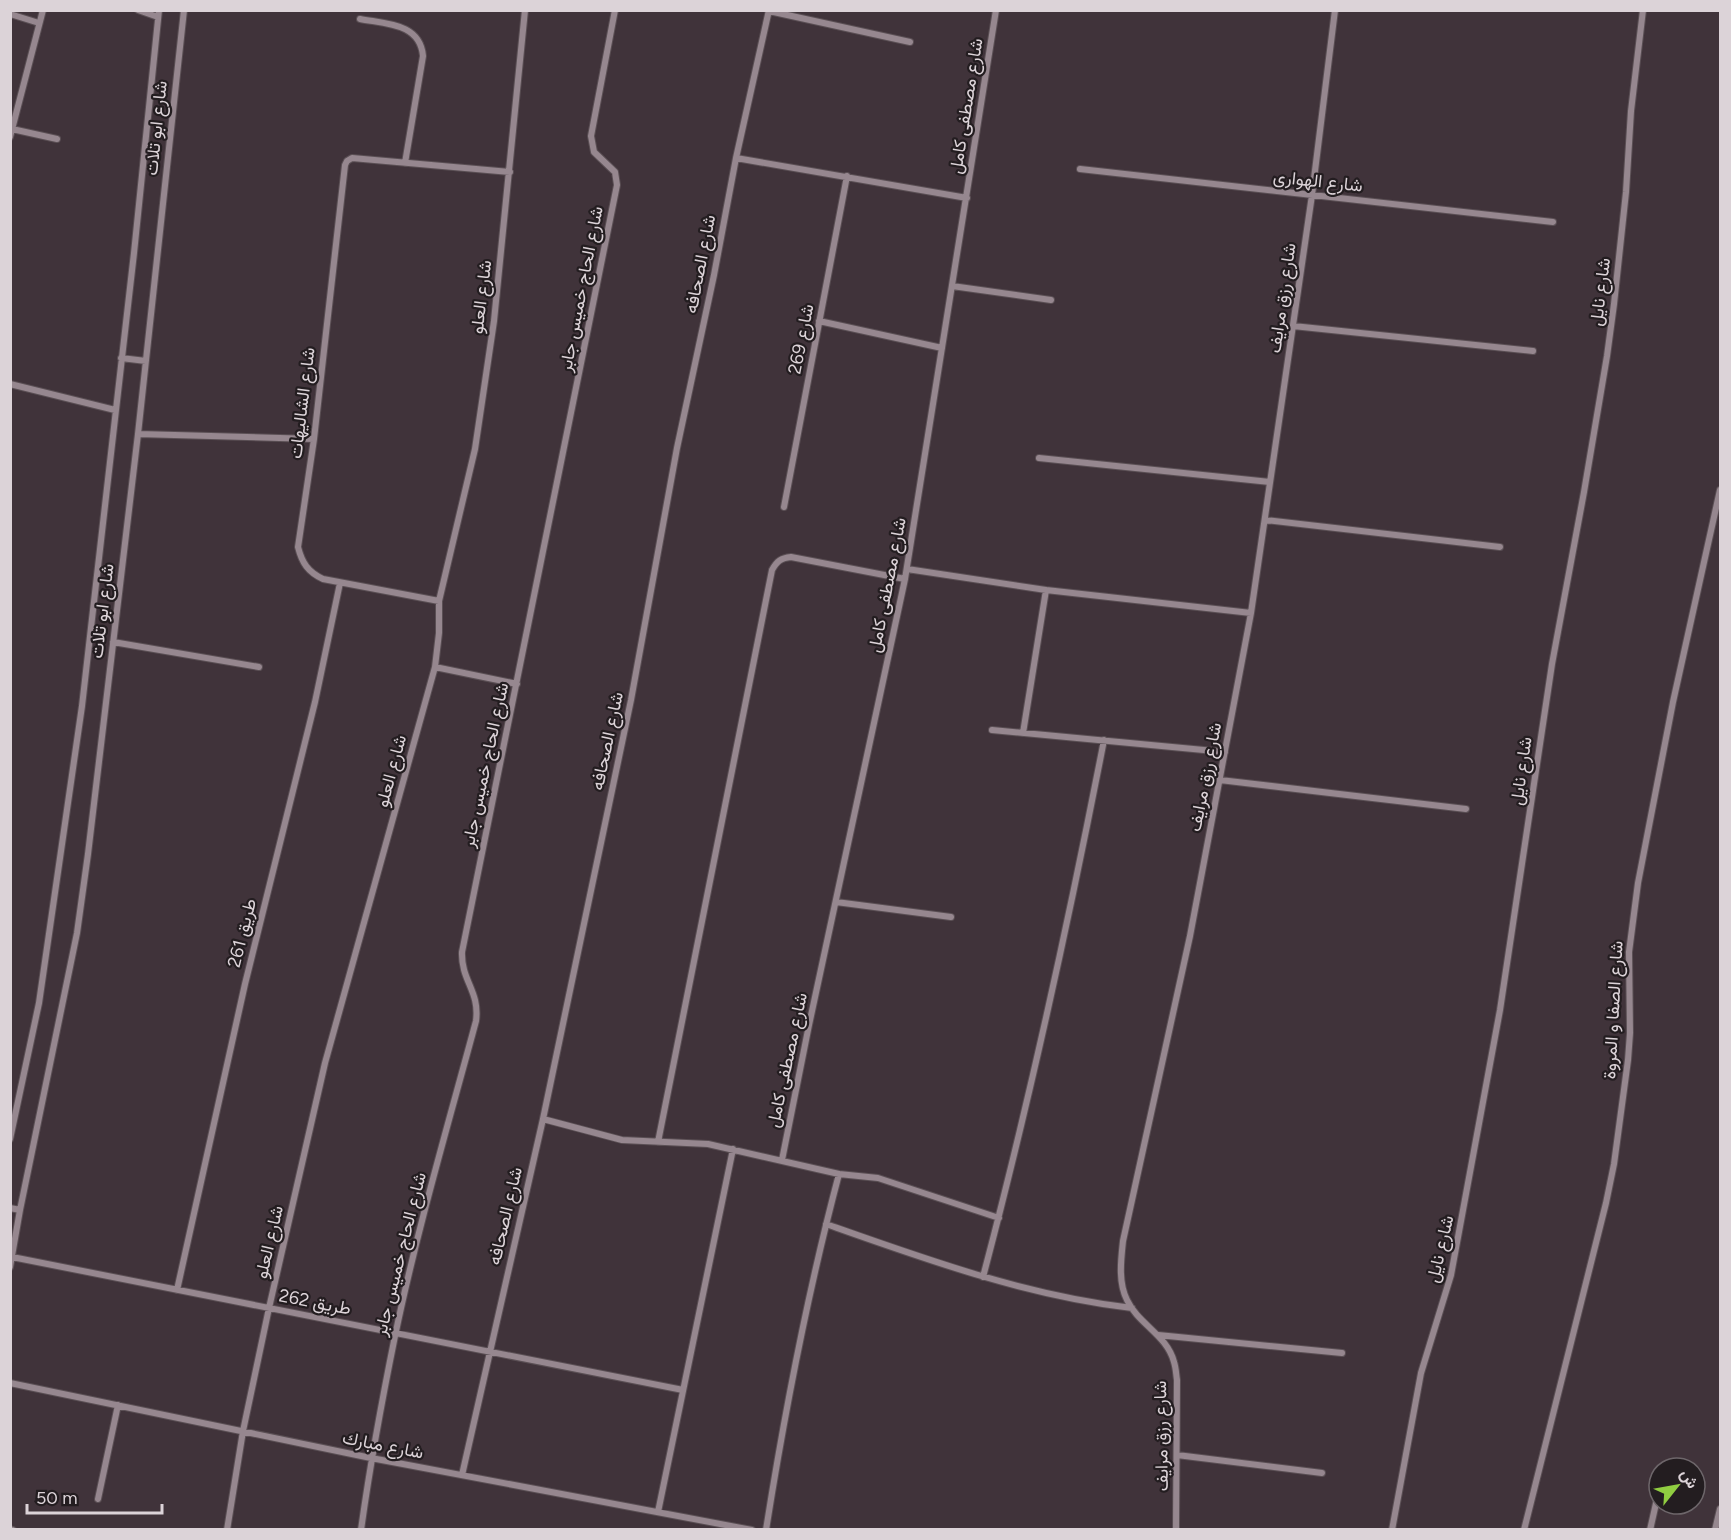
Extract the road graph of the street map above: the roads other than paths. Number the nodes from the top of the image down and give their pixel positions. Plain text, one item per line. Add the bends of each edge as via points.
1 (43, 10) edge
2 (138, 10) edge
3 (184, 10) edge
4 (525, 10) edge
5 (615, 10) edge
6 (996, 10) edge
7 (1335, 10) edge
8 (1643, 10) edge
9 (769, 11) edge
10 (10, 14) edge
11 (158, 14) edge
12 (360, 19) dead end
13 (39, 23) junction
14 (910, 42) dead end
15 (12, 129) junction
16 (10, 137) edge
17 (57, 139) dead end
18 (736, 158) junction
19 (405, 163) junction
20 (1080, 169) dead end
21 (510, 172) junction
22 (847, 176) junction
23 (1312, 195) junction
24 (966, 198) junction
25 (1553, 222) dead end
26 (952, 286) junction
27 (1051, 300) dead end
28 (819, 321) junction
29 (1293, 326) junction
30 (942, 348) junction
31 (1533, 351) dead end
32 (121, 358) junction
33 (146, 361) junction
34 (10, 384) edge
35 (116, 410) junction
36 (138, 434) junction
37 (314, 439) junction
38 (1039, 458) dead end
39 (1270, 482) junction
40 (1720, 490) edge
41 (784, 507) dead end
42 (1265, 520) junction
43 (1500, 548) dead end
44 (906, 569) junction
45 (905, 579) junction
46 (340, 583) junction
47 (1047, 590) junction
48 (439, 601) junction
49 (1251, 613) junction
50 (114, 642) junction
51 (260, 667) dead end
52 (435, 668) junction
53 (517, 684) junction
54 (992, 730) dead end
55 (1023, 733) junction
56 (1104, 740) junction
57 (1225, 752) junction
58 (1220, 780) junction
59 (1466, 808) dead end
60 (836, 902) junction
61 (951, 917) dead end
62 (543, 1119) junction
63 (10, 1139) edge
64 (658, 1142) junction
65 (733, 1149) junction
66 (782, 1160) junction
67 (839, 1174) junction
68 (10, 1208) edge
69 (20, 1210) junction
70 (999, 1218) junction
71 (826, 1224) junction
72 (12, 1257) edge
73 (10, 1267) edge
74 (983, 1277) junction
75 (177, 1290) junction
76 (269, 1308) junction
77 (1132, 1308) junction
78 (395, 1334) junction
79 (1158, 1335) junction
80 (489, 1352) junction
81 (1342, 1353) dead end
82 (10, 1383) edge
83 (683, 1390) junction
84 (118, 1406) junction
85 (243, 1431) junction
86 (1177, 1455) junction
87 (371, 1458) junction
88 (1322, 1473) dead end
89 (462, 1475) junction
90 (98, 1499) dead end
91 (1720, 1509) edge
92 (658, 1512) junction
93 (748, 1529) edge
94 (227, 1530) edge
95 (361, 1530) edge
96 (766, 1530) edge
97 (1176, 1530) edge
98 (1392, 1530) edge
99 (1524, 1530) edge
100 (1715, 1530) edge

1 - 13 street
2 - 11 street
3 - 33 street, شارع ابو تلات
4 - 21 street, شارع العلو
5 - 53 street, شارع الحاج خميس جابر via 591,136 594,152 615,172 617,185
6 - 24 street, شارع مصطفى كامل
7 - 23 street, شارع رزق مرايف
8 - 98 street, شارع نايل via 1607,356 1552,664 1500,1010 1453,1264 1421,1373
9 - 14 street
9 - 18 street, شارع الصحافه
10 - 13 street
11 - 32 street, شارع ابو تلات
12 - 19 street via 400,27 422,46
13 - 15 street
15 - 16 street
15 - 17 street
18 - 22 street
18 - 62 street, شارع الصحافه via 632,700
19 - 21 street, شارع الشاليهات
19 - 37 street, شارع الشاليهات via 352,158 347,161
20 - 23 street, شارع الهوارى
21 - 48 street, شارع العلو via 475,449
22 - 24 street
22 - 28 street, شارع 269
23 - 25 street, شارع الهوارى
23 - 29 street, شارع رزق مرايف
24 - 26 street, شارع مصطفى كامل
26 - 27 street
26 - 30 street, شارع مصطفى كامل
28 - 30 street
28 - 41 street, شارع 269
29 - 31 street
29 - 39 street, شارع رزق مرايف
30 - 44 street, شارع مصطفى كامل
32 - 33 street
32 - 35 street, شارع ابو تلات
33 - 36 street, شارع ابو تلات
34 - 35 street
35 - 63 street, شارع ابو تلات via 60,864 39,1003
36 - 37 street
36 - 50 street, شارع ابو تلات
37 - 46 street, شارع الشاليهات via 298,547 311,573
38 - 39 street
39 - 42 street, شارع رزق مرايف
40 - 99 street, شارع الصفا و المروة via 1638,884 1629,952 1628,1060 1614,1164
42 - 43 street
42 - 49 street, شارع رزق مرايف
44 - 45 street, شارع مصطفى كامل
44 - 47 street
45 - 60 street, شارع مصطفى كامل
45 - 64 street via 791,558 776,562 772,570
46 - 48 street, شارع الشاليهات
46 - 75 street, طريق 261
47 - 49 street
47 - 55 street
48 - 52 street, شارع العلو
49 - 57 street, شارع رزق مرايف
50 - 51 street
50 - 69 street, شارع ابو تلات via 77,933
52 - 53 street
52 - 76 street, شارع العلو via 332,1035
53 - 78 street, شارع الحاج خميس جابر via 462,952 464,972 477,1000 476,1021
54 - 55 street
55 - 56 street
56 - 57 street
56 - 70 street via 1073,900
57 - 58 street, شارع رزق مرايف
58 - 59 street
58 - 77 street, شارع رزق مرايف via 1123,1241 1121,1282
60 - 61 street
60 - 66 street, شارع مصطفى كامل
62 - 64 street via 622,1140
62 - 80 street, شارع الصحافه
64 - 65 street
65 - 66 street
65 - 83 street
66 - 67 street
67 - 70 street via 878,1178
67 - 71 street
68 - 69 street
69 - 72 street, شارع ابو تلات
70 - 74 street
71 - 74 street
71 - 96 street via 802,1326
72 - 73 street, شارع ابو تلات
72 - 75 street, طريق 262
74 - 77 street via 1096,1304
75 - 76 street, طريق 262
76 - 78 street, طريق 262
76 - 85 street, شارع العلو
77 - 79 street, شارع رزق مرايف
78 - 80 street, طريق 262
78 - 87 street, شارع الحاج خميس جابر
79 - 81 street
79 - 86 street, شارع رزق مرايف via 1174,1361
80 - 83 street, طريق 262
80 - 89 street, شارع الصحافه
82 - 84 street, شارع مبارك
83 - 92 street
84 - 85 street, شارع مبارك
84 - 90 street
85 - 87 street, شارع مبارك
85 - 94 street, شارع العلو
86 - 88 street
86 - 97 street, شارع رزق مرايف
87 - 89 street, شارع مبارك
87 - 95 street, شارع الحاج خميس جابر
89 - 92 street, شارع مبارك
91 - 100 street
92 - 93 street, شارع مبارك

